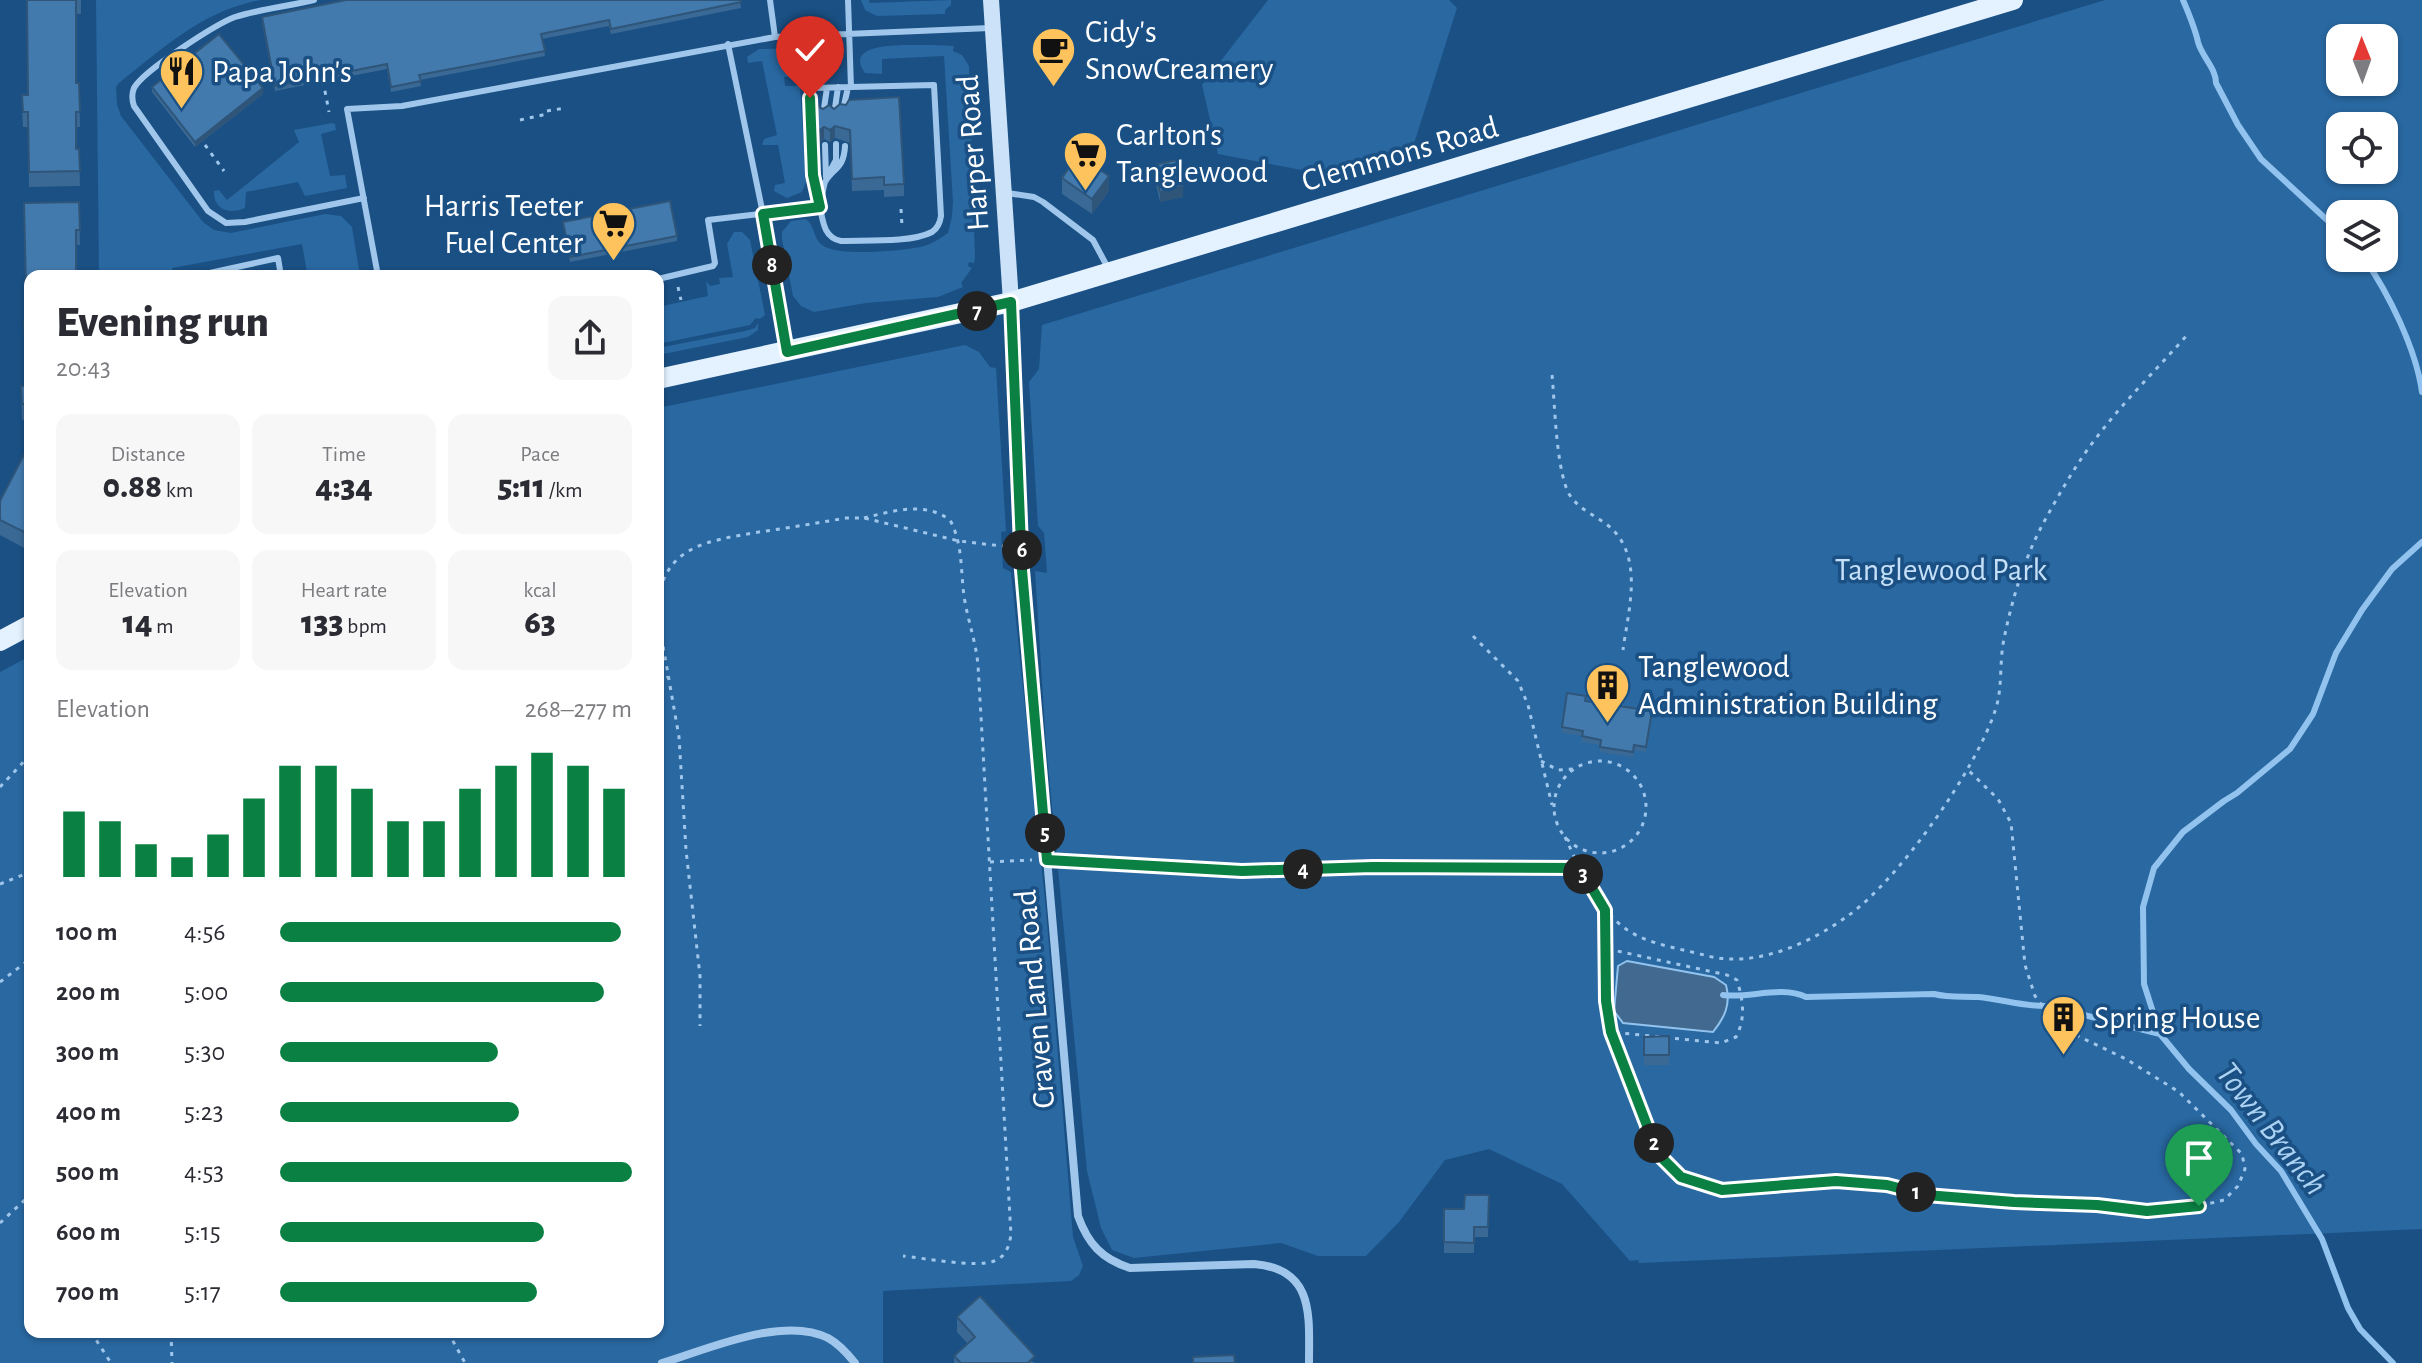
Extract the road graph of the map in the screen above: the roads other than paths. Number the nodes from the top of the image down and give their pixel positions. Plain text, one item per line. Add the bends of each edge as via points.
1 (314, 0) edge
2 (770, 0) edge
3 (848, 0) edge
4 (991, 0) edge
5 (2013, 0) edge
6 (992, 28) junction
7 (849, 35) junction
8 (775, 37) junction
9 (728, 44) junction
10 (838, 87) junction
11 (849, 87) junction
12 (827, 88) junction
13 (843, 112) edge
14 (823, 115) edge
15 (834, 115) edge
16 (836, 144) dead end
17 (825, 145) dead end
18 (845, 146) dead end
19 (826, 180) junction
20 (1003, 192) junction
21 (364, 198) junction
22 (820, 207) junction
23 (763, 214) junction
24 (223, 270) edge
25 (280, 270) edge
26 (377, 270) edge
27 (1109, 270) junction
28 (664, 278) edge
29 (1011, 302) junction
30 (787, 352) junction
31 (664, 378) edge
32 (24, 628) edge
33 (0, 641) edge
34 (662, 1363) edge
35 (855, 1363) edge
36 (1309, 1363) edge

1 - 21 lane via 234,18 198,37 142,79 132,99 195,194 220,221 233,224
2 - 8 lane
3 - 7 lane
4 - 6 main road, Harper Road
5 - 27 main road, Clemmons Road
6 - 7 lane
6 - 20 main road, Harper Road
7 - 8 lane
7 - 11 lane
8 - 9 lane
9 - 21 lane via 402,106 347,109
9 - 23 lane
10 - 11 lane
10 - 12 lane
10 - 15 lane
11 - 13 lane
11 - 22 lane via 934,85 940,223 928,233 903,238 835,240 827,233
12 - 14 lane
12 - 22 lane via 814,88 810,98 813,175
16 - 19 lane via 836,160
17 - 19 lane
18 - 19 lane via 844,158
19 - 22 lane
20 - 27 lane via 1043,202 1093,240
20 - 29 main road, Harper Road
21 - 26 lane
22 - 23 lane
23 - 28 lane via 708,220 713,266
23 - 30 lane
24 - 25 lane via 278,258
27 - 29 main road, Clemmons Road
29 - 30 main road, Clemmons Road
29 - 36 street, Craven Land Road via 1021,548 1078,1216 1093,1246 1130,1268 1254,1264 1286,1272 1307,1300
30 - 31 main road, Clemmons Road
32 - 33 main road
34 - 35 street via 751,1335 809,1331 827,1337

